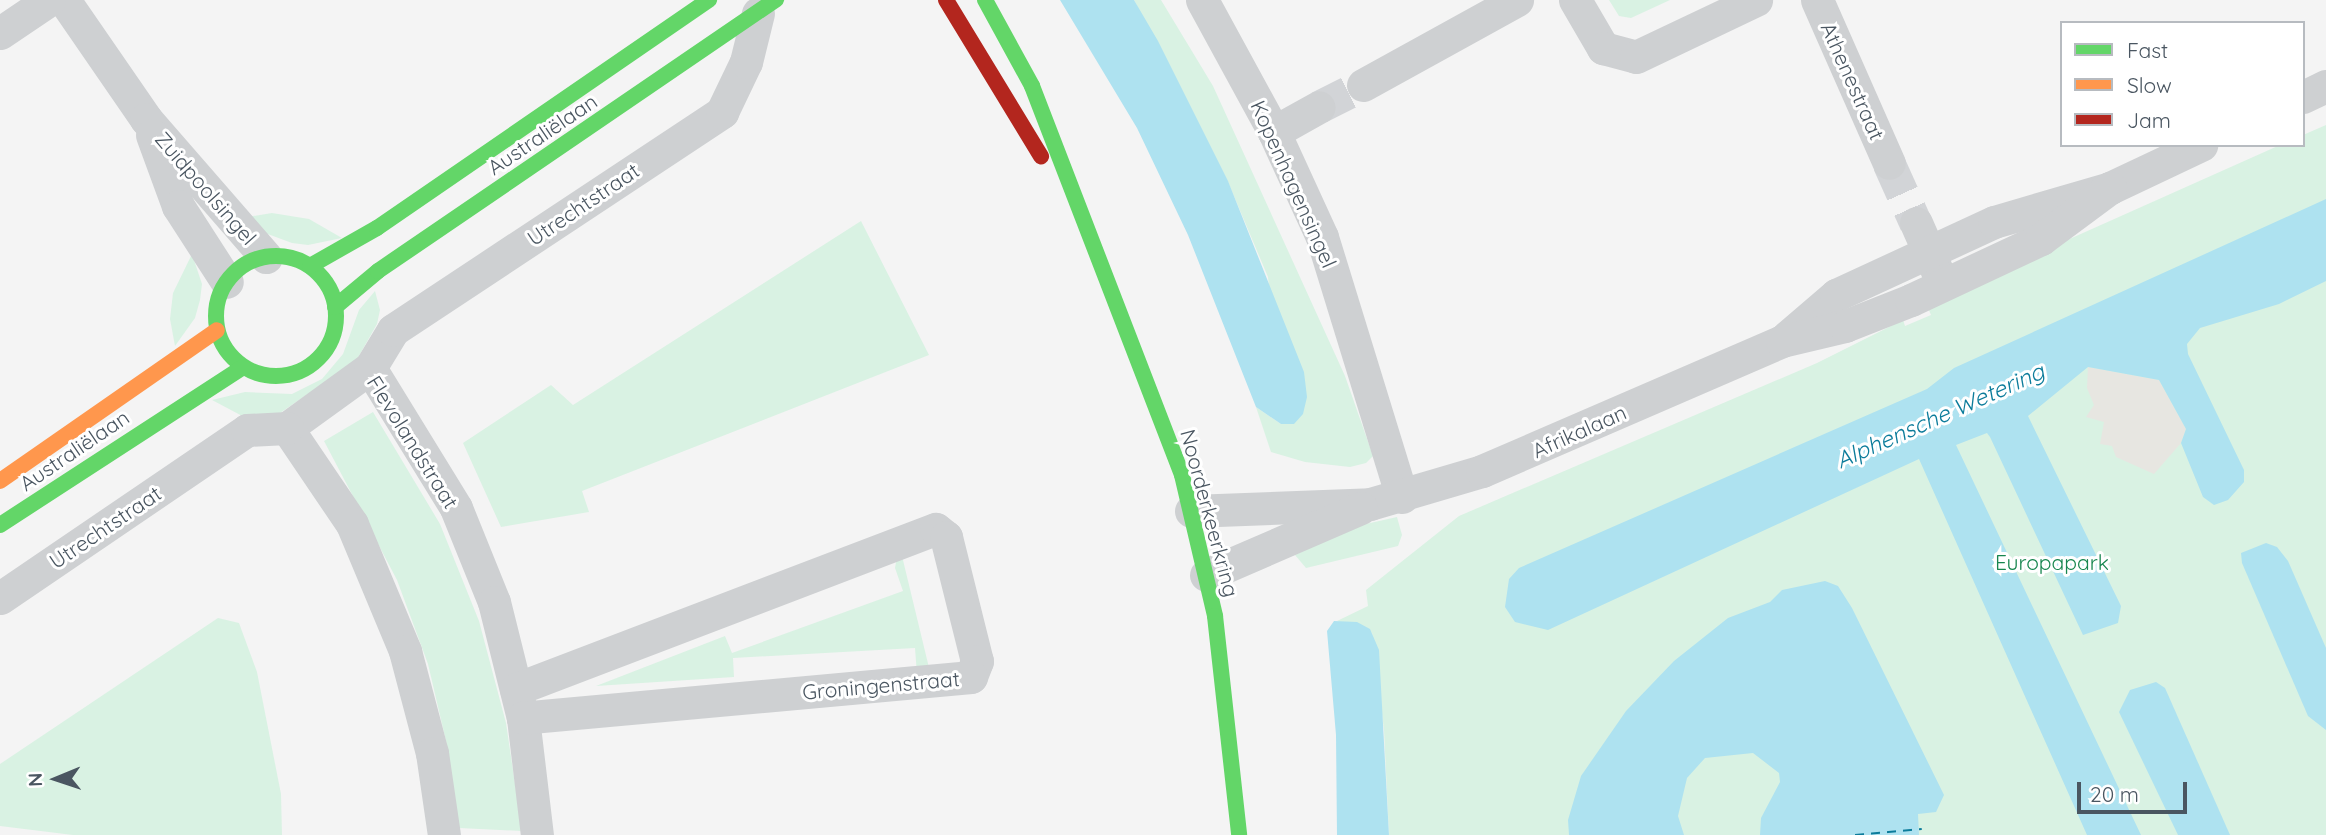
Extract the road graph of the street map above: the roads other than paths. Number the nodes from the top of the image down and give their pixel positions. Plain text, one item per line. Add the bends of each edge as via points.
1 (49, 0) edge
2 (64, 0) edge
3 (709, 0) edge
4 (946, 0) edge
5 (985, 0) edge
6 (1202, 0) edge
7 (1517, 0) edge
8 (1575, 0) edge
9 (1756, 0) edge
10 (1817, 0) edge
11 (767, 6) edge
12 (0, 33) edge
13 (1363, 85) tunnel mouth
14 (2326, 86) edge
15 (2305, 96) edge
16 (1319, 107) tunnel mouth
17 (146, 119) junction
18 (1274, 132) junction
19 (2197, 147) edge
20 (1889, 163) tunnel mouth
21 (2110, 188) junction
22 (1080, 216) junction
23 (1922, 238) junction
24 (266, 257) junction
25 (310, 266) junction
26 (227, 282) junction
27 (1943, 285) junction
28 (335, 307) junction
29 (217, 330) junction
30 (1782, 341) junction
31 (243, 367) junction
32 (370, 368) junction
33 (287, 428) junction
34 (0, 481) edge
35 (1402, 497) junction
36 (1370, 504) junction
37 (1191, 511) junction
38 (0, 525) edge
39 (1206, 575) junction
40 (0, 598) edge
41 (519, 703) junction
42 (444, 835) edge
43 (537, 835) edge
44 (1239, 835) edge

1 - 12 street
2 - 17 street, Zuidpoolsingel
3 - 25 street, Australiëlaan via 377,228
4 - 22 street, Noorderkeerkring
5 - 22 street, Noorderkeerkring via 1032,86
6 - 18 street, Kopenhagensingel
7 - 13 street
8 - 9 street via 1603,48 1636,57
10 - 20 street, Athenestraat
11 - 28 street, Australiëlaan via 378,271
11 - 32 street, Utrechtstraat via 722,112 393,330
14 - 15 street
16 - 18 street
17 - 24 street, Zuidpoolsingel
17 - 26 street, Zuidpoolsingel via 178,206
18 - 35 street, Kopenhagensingel via 1322,237
19 - 21 street, Afrikalaan
21 - 23 street, Afrikalaan
21 - 27 street, Afrikalaan via 2041,239
22 - 37 street, Noorderkeerkring via 1134,341
23 - 27 street
23 - 30 street, Afrikalaan via 1836,295
24 - 25 street via 289,257
24 - 26 street via 244,265
25 - 28 street via 327,284
26 - 29 street via 217,305
27 - 30 street, Afrikalaan via 1845,326
28 - 31 street via 331,341 309,367 276,377
29 - 31 street via 227,351
29 - 34 street, Australiëlaan
30 - 35 street, Afrikalaan via 1517,458
31 - 38 street, Australiëlaan
32 - 33 street, Flevolandstraat
32 - 41 street, Flevolandstraat via 456,508 494,602
33 - 40 street, Utrechtstraat via 247,430
33 - 42 street via 352,524 405,652 432,753
35 - 36 street, Afrikalaan
36 - 37 street, Afrikalaan
36 - 39 street, Afrikalaan
37 - 39 street, Noorderkeerkring
39 - 44 street, Noorderkeerkring via 1226,691
41 - 41 street, Groningenstraat via 936,530 946,537 977,661 971,677
41 - 43 street, Flevolandstraat

